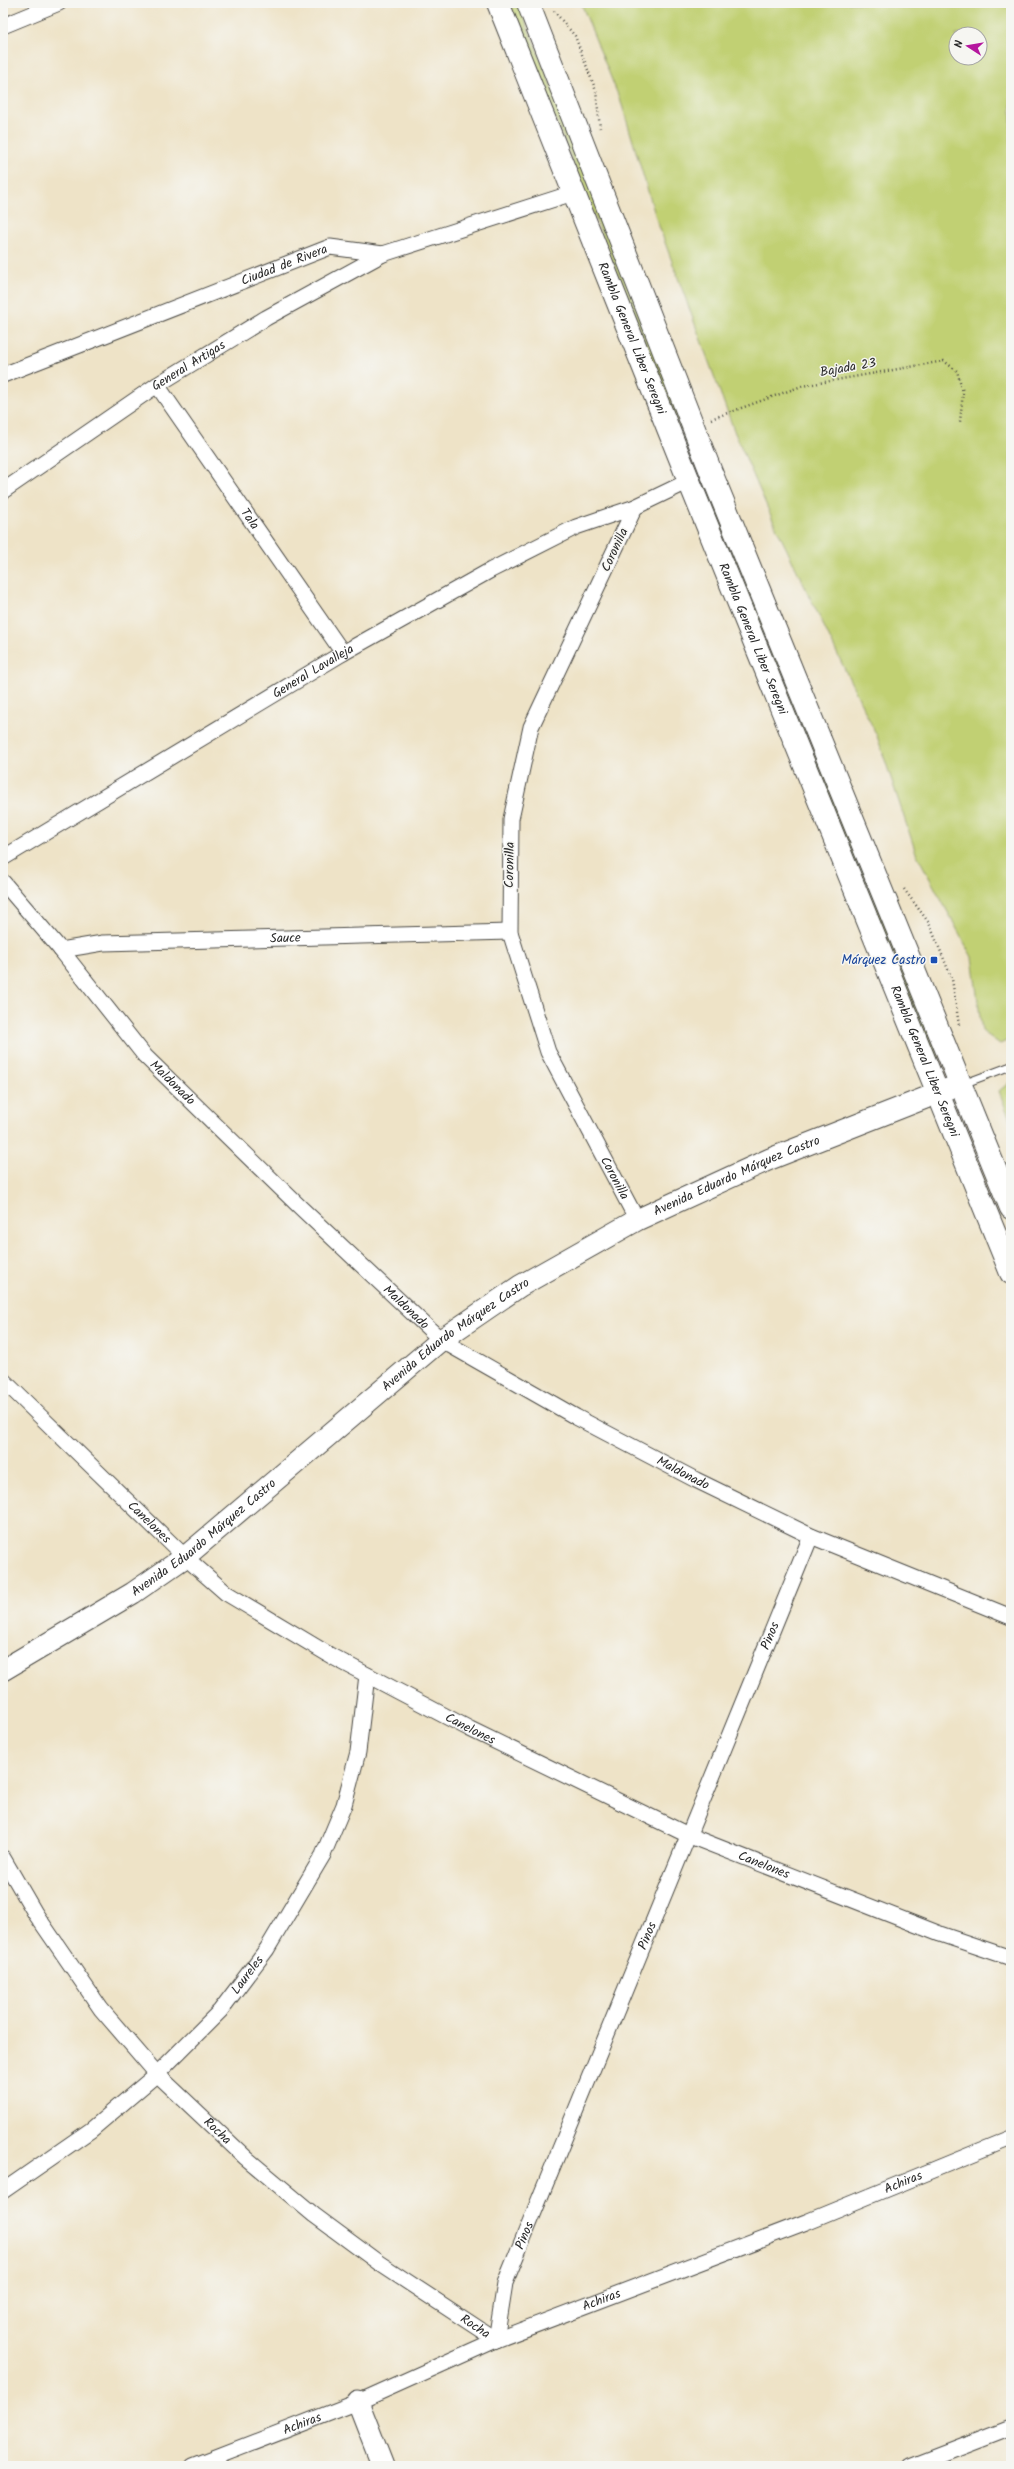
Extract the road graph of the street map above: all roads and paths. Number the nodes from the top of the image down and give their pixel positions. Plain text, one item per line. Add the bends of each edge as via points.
1 (59, 3) edge
2 (498, 3) edge
3 (528, 3) edge
4 (3, 26) edge
5 (573, 193) junction
6 (383, 254) junction
7 (3, 375) edge
8 (158, 385) junction
9 (960, 422) dead end
10 (693, 426) junction
11 (689, 482) junction
12 (3, 491) edge
13 (635, 507) junction
14 (344, 652) junction
15 (3, 858) edge
16 (3, 882) edge
17 (510, 932) junction
18 (62, 950) junction
19 (1011, 1066) edge
20 (961, 1084) junction
21 (937, 1094) junction
22 (1011, 1208) edge
23 (637, 1220) junction
24 (1011, 1273) edge
25 (441, 1340) junction
26 (3, 1380) edge
27 (811, 1536) junction
28 (185, 1557) junction
29 (1011, 1617) edge
30 (3, 1670) edge
31 (367, 1675) junction
32 (690, 1836) junction
33 (3, 1858) edge
34 (1011, 1958) edge
35 (157, 2074) junction
36 (1011, 2138) edge
37 (3, 2191) edge
38 (496, 2340) junction
39 (358, 2402) junction
40 (1011, 2427) edge
41 (193, 2466) edge
42 (384, 2466) edge
43 (910, 2466) edge

1 - 4 street
2 - 5 main road, Rambla General Liber Seregni
3 - 10 main road, Rambla General Liber Seregni
5 - 6 street, Ciudad de Rivera
5 - 11 main road, Rambla General Liber Seregni
6 - 7 street, Ciudad de Rivera via 330,247
6 - 8 street, General Artigas via 266,318
8 - 12 street, General Artigas
8 - 14 street, Tala
9 - 10 path, Bajada 23 via 963,392 957,371 944,361 802,386
10 - 20 main road, Rambla General Liber Seregni
11 - 13 street, General Lavalleja
11 - 21 main road, Rambla General Liber Seregni
13 - 14 street, General Lavalleja via 576,527 491,570
13 - 17 street, Coronilla via 531,726 511,819
14 - 15 street, General Lavalleja
16 - 18 street, Maldonado
17 - 18 street, Sauce via 103,943
17 - 23 street, Coronilla via 548,1052
18 - 25 street, Maldonado via 145,1056
19 - 20 lane
20 - 21 street, Avenida Eduardo Márquez Castro
20 - 22 main road, Rambla General Liber Seregni
21 - 23 street, Avenida Eduardo Márquez Castro via 770,1159
21 - 24 main road, Rambla General Liber Seregni
23 - 25 street, Avenida Eduardo Márquez Castro via 520,1286
25 - 27 street, Maldonado via 597,1428
25 - 28 street, Avenida Eduardo Márquez Castro
26 - 28 street, Canelones
27 - 29 street, Maldonado
27 - 32 street, Pinos
28 - 30 street, Avenida Eduardo Márquez Castro via 133,1593
28 - 31 street, Canelones via 226,1593
31 - 32 street, Canelones
31 - 35 street, Laureles via 358,1752 344,1805 323,1855 267,1949 225,2005
32 - 34 street, Canelones via 940,1934
32 - 38 street, Pinos via 505,2283
33 - 35 street, Rocha via 35,1913 101,2009
35 - 37 street, Laureles via 92,2130
35 - 38 street, Rocha via 246,2158 314,2214 379,2263
36 - 38 street, Achiras via 806,2222
38 - 39 street, Achiras
39 - 41 street, Achiras
39 - 42 street
40 - 43 street

